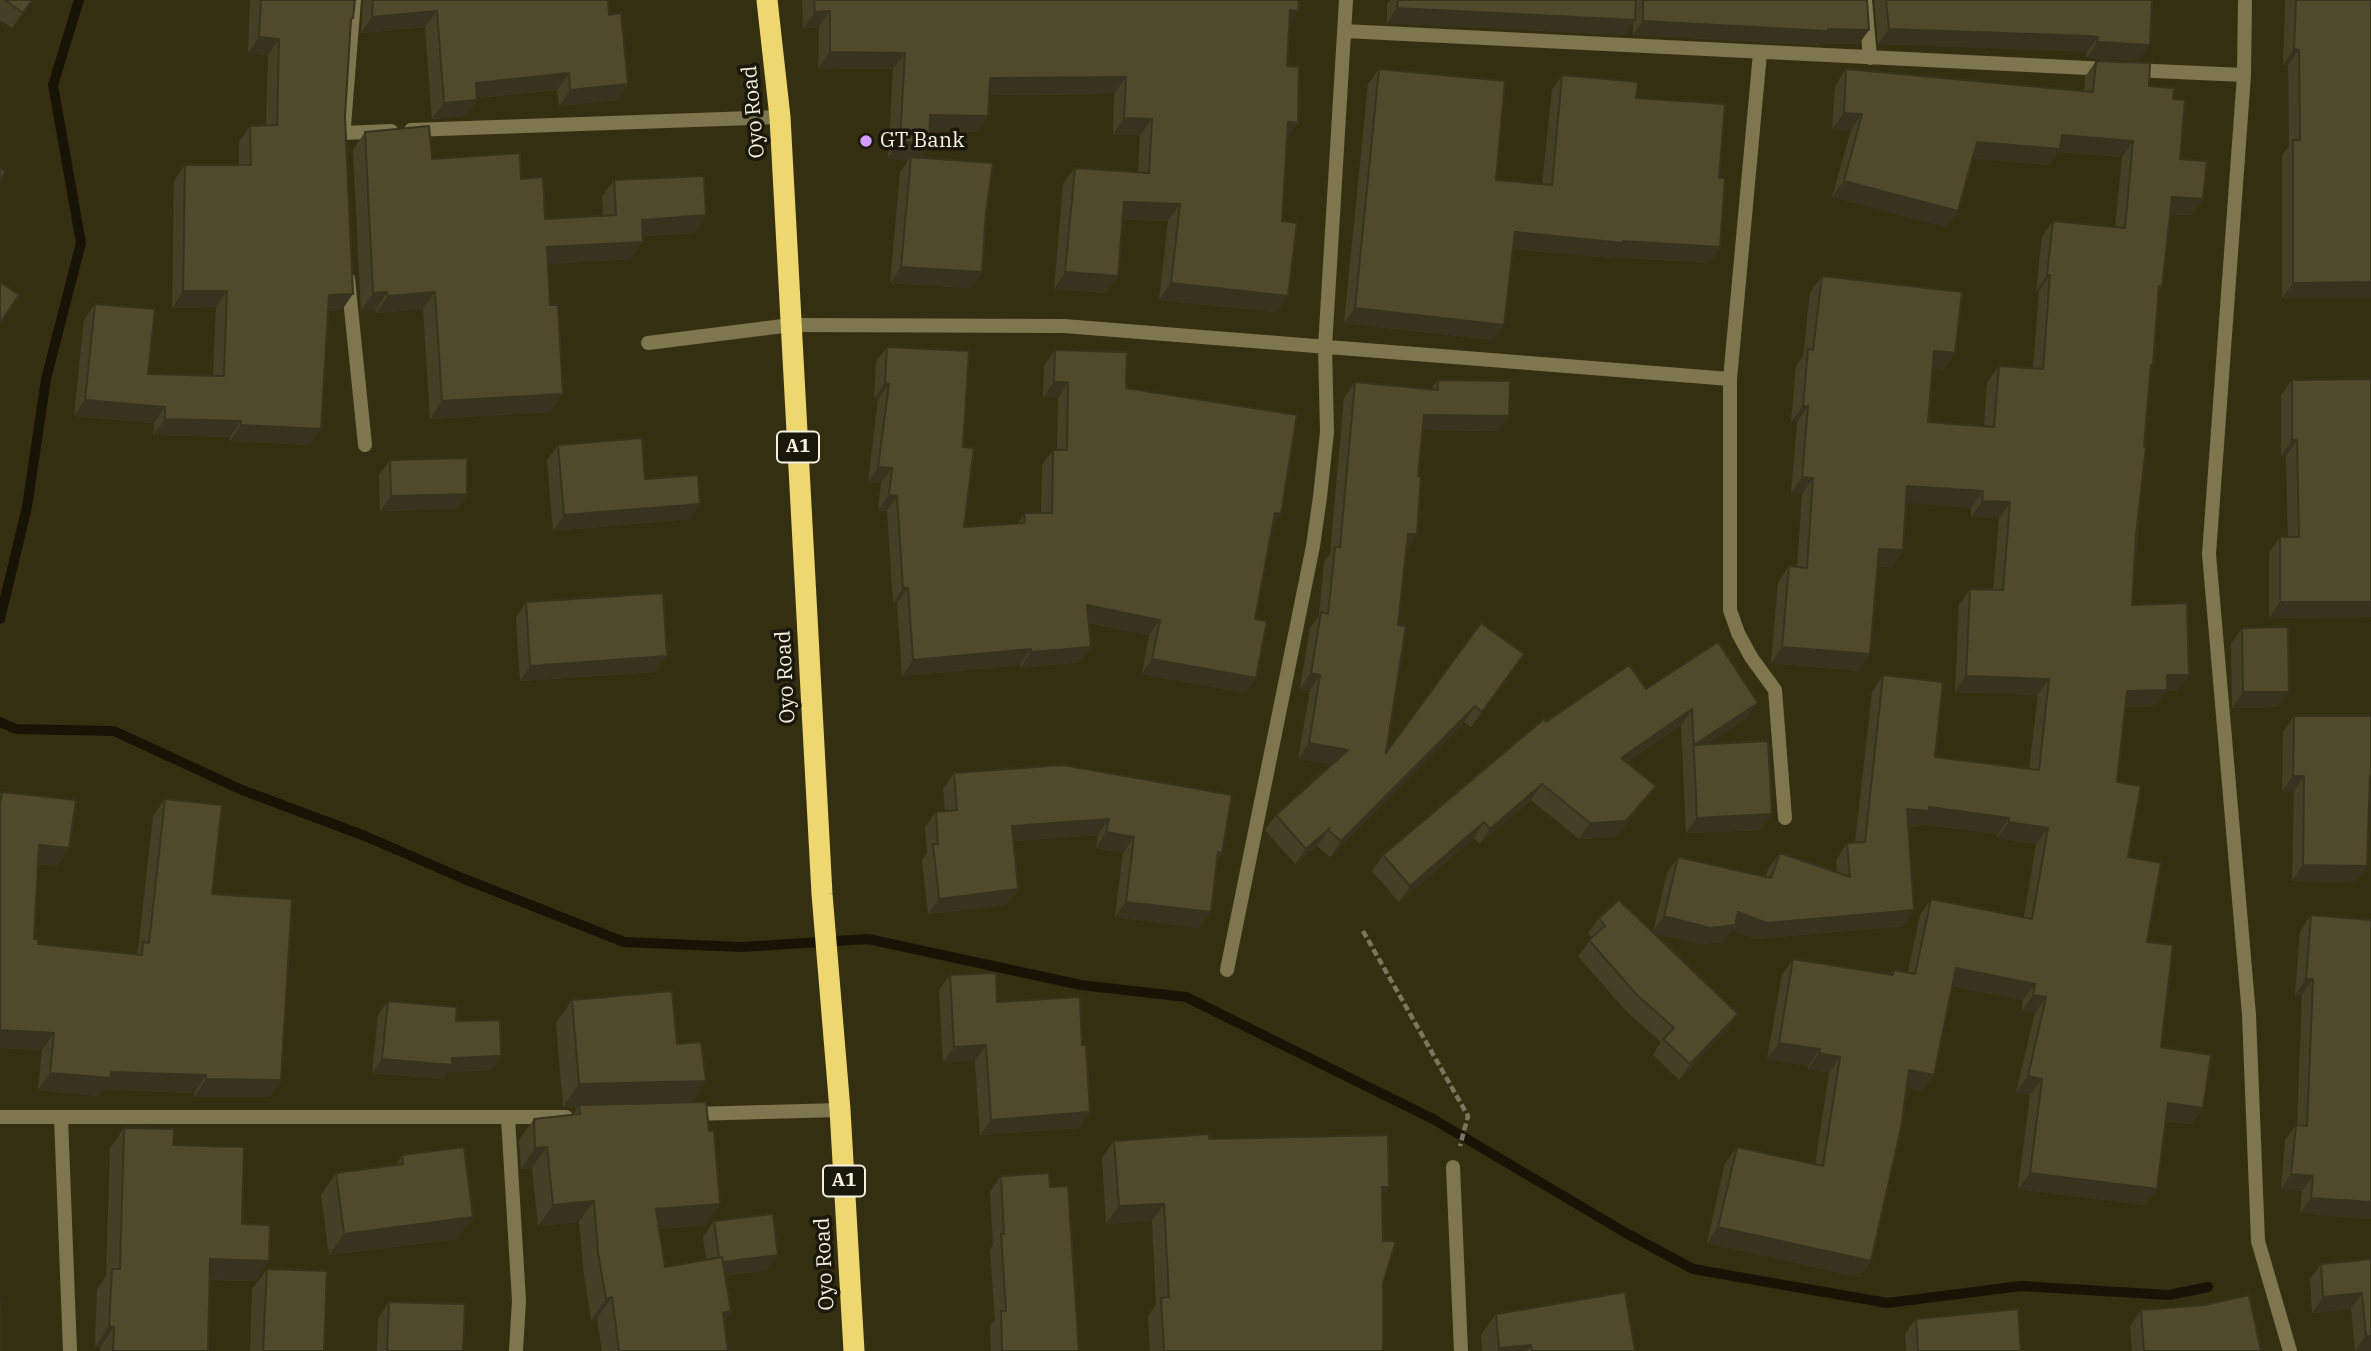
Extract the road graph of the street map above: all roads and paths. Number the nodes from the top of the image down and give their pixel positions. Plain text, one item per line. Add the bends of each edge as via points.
1 (354, 0) edge
2 (767, 0) edge
3 (1346, 0) edge
4 (1865, 0) edge
5 (2245, 0) edge
6 (1344, 31) junction
7 (1760, 53) junction
8 (1870, 58) junction
9 (2244, 75) junction
10 (780, 117) junction
11 (348, 261) edge
12 (791, 325) junction
13 (648, 343) dead end
14 (1325, 347) junction
15 (1730, 379) junction
16 (365, 445) dead end
17 (1785, 818) dead end
18 (1363, 931) dead end
19 (1227, 970) dead end
20 (840, 1110) junction
21 (674, 1114) edge
22 (577, 1116) edge
23 (1468, 1116) dead end
24 (0, 1117) edge
25 (61, 1118) junction
26 (508, 1118) junction
27 (1454, 1167) dead end
28 (70, 1351) edge
29 (516, 1351) edge
30 (854, 1351) edge
31 (1461, 1351) edge
32 (2290, 1351) edge

1 - 10 street via 343,139
2 - 10 highway, Oyo Road / A1
3 - 6 street
4 - 8 street
5 - 9 street
6 - 7 street
6 - 14 street
7 - 8 street
7 - 15 street
8 - 9 street
9 - 32 street via 2209,554 2249,1015 2258,1241
10 - 12 highway, Oyo Road / A1
11 - 16 street
12 - 13 street
12 - 14 street via 1063,326
12 - 20 highway, Oyo Road / A1 via 822,894
14 - 15 street
14 - 19 street via 1326,432 1320,497
15 - 17 street via 1730,610 1751,657 1775,690
18 - 23 path
20 - 21 street
20 - 30 highway, Oyo Road / A1
22 - 26 street
24 - 25 street
25 - 26 street
25 - 28 street
26 - 29 street via 519,1301
27 - 31 street

